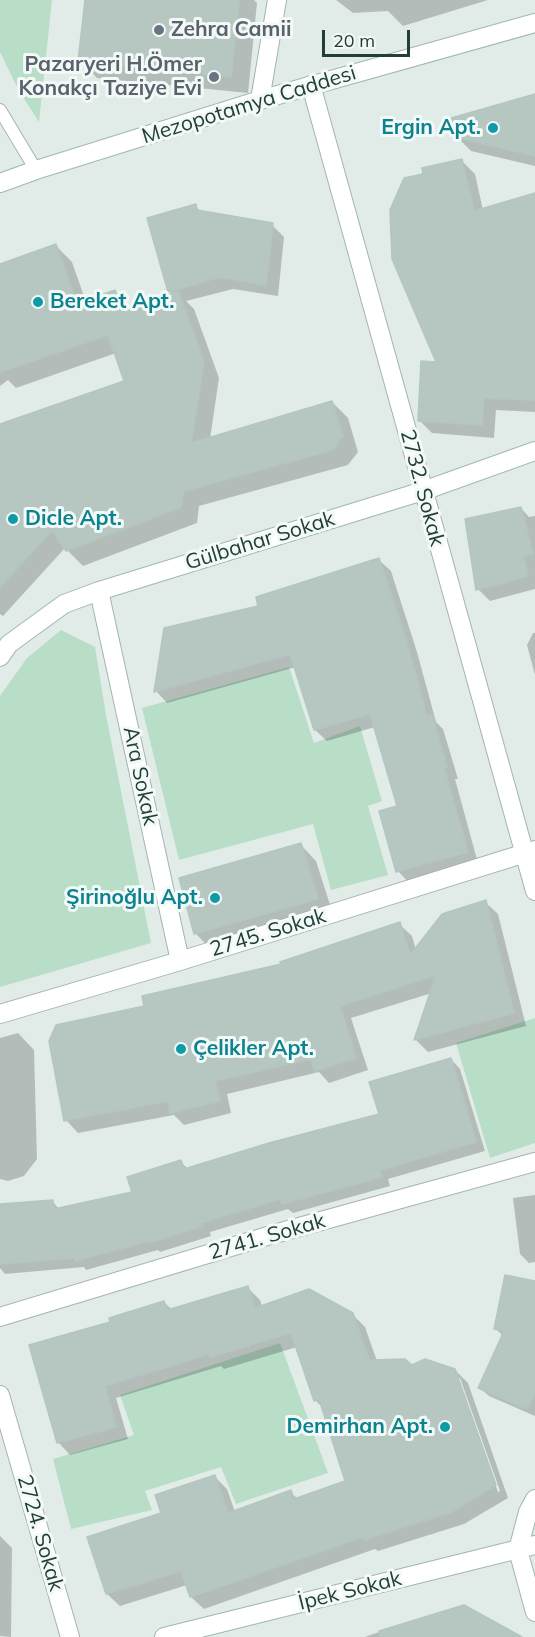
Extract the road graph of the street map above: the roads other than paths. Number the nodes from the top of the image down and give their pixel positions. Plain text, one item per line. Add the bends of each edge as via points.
1 (277, 0) edge
2 (535, 23) edge
3 (311, 85) junction
4 (260, 100) junction
5 (0, 110) edge
6 (36, 170) junction
7 (0, 183) edge
8 (535, 451) edge
9 (423, 491) junction
10 (99, 591) junction
11 (0, 657) edge
12 (529, 851) edge
13 (535, 891) edge
14 (180, 961) junction
15 (0, 1014) edge
16 (535, 1162) edge
17 (0, 1317) edge
18 (0, 1395) edge
19 (535, 1499) edge
20 (526, 1548) edge
21 (535, 1612) edge
22 (70, 1637) edge
23 (164, 1637) edge

1 - 4 street
2 - 3 street, Mezopotamya Caddesi
3 - 4 street, Mezopotamya Caddesi
3 - 9 street, 2732. Sokak
4 - 6 street, Mezopotamya Caddesi
5 - 6 lane
6 - 7 street, Mezopotamya Caddesi
8 - 9 street, Gülbahar Sokak
9 - 10 street, Gülbahar Sokak
9 - 12 street, 2732. Sokak
10 - 11 street, Gülbahar Sokak via 64,604 9,644
10 - 14 street, Ara Sokak
12 - 13 street, 2732. Sokak
12 - 14 street, 2745. Sokak
14 - 15 street, 2745. Sokak
16 - 17 street, 2741. Sokak via 274,1234
18 - 22 street, 2724. Sokak
19 - 20 street via 528,1512
20 - 21 street
20 - 23 street, İpek Sokak

